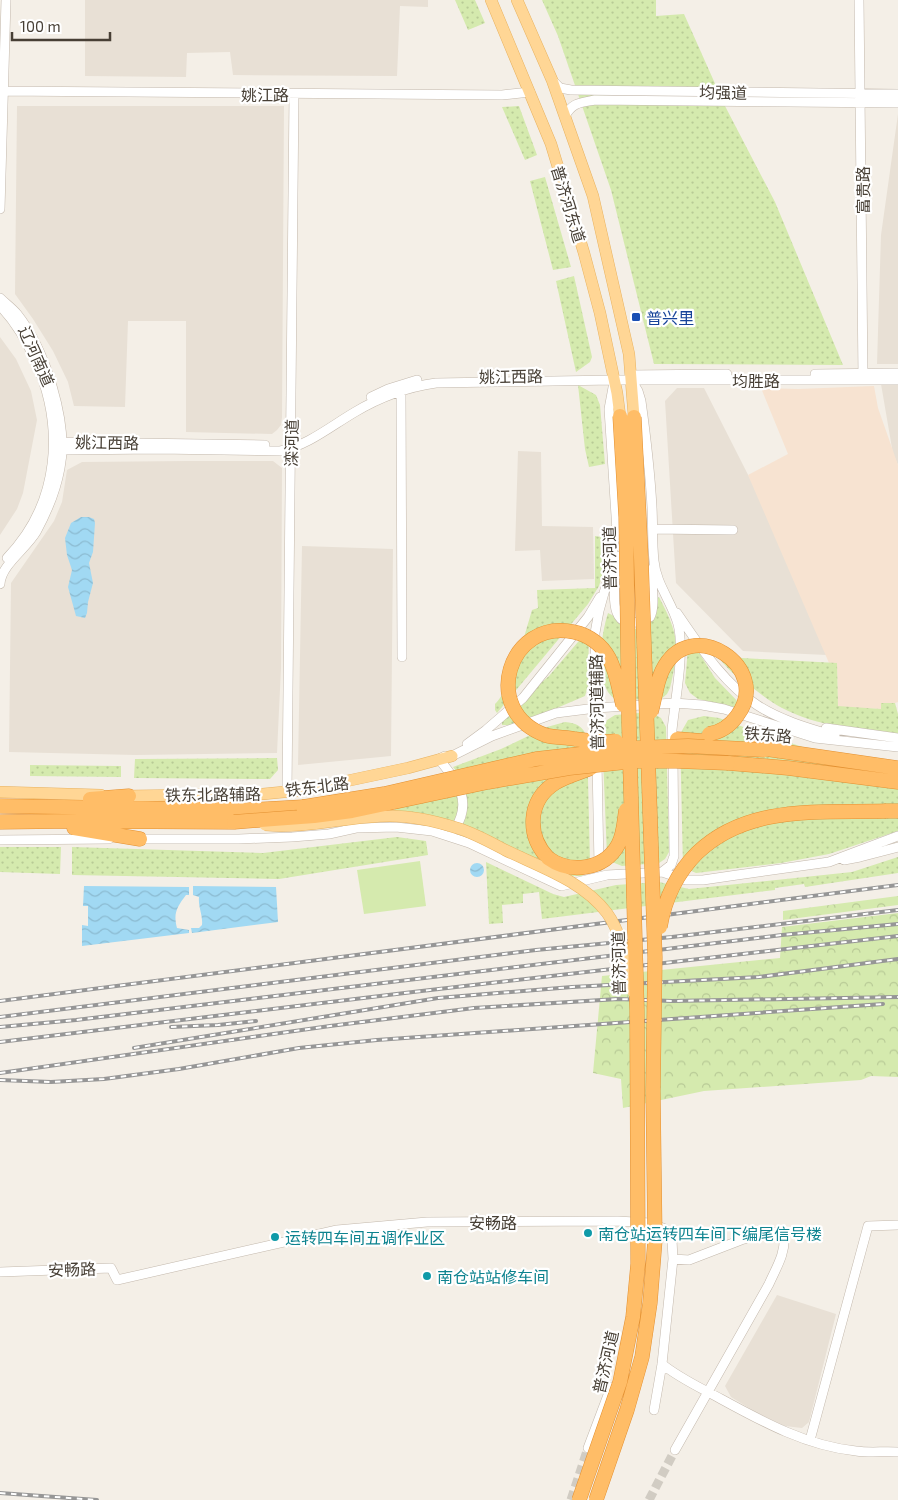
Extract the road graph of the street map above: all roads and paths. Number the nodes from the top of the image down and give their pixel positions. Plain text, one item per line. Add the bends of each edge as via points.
1 (6, 0) edge
2 (491, 0) edge
3 (518, 0) edge
4 (859, 0) edge
5 (552, 80) junction
6 (2, 91) edge
7 (530, 92) junction
8 (294, 94) junction
9 (898, 94) edge
10 (861, 98) junction
11 (898, 103) edge
12 (565, 116) junction
13 (0, 209) edge
14 (0, 298) edge
15 (0, 306) edge
16 (898, 373) edge
17 (863, 376) junction
18 (613, 377) junction
19 (632, 377) junction
20 (898, 380) edge
21 (401, 391) junction
22 (626, 417) junction
23 (59, 445) junction
24 (291, 446) junction
25 (616, 527) junction
26 (654, 529) junction
27 (733, 530) dead end
28 (654, 561) junction
29 (0, 565) edge
30 (0, 584) edge
31 (606, 585) junction
32 (670, 602) junction
33 (402, 657) dead end
34 (674, 703) junction
35 (596, 708) junction
36 (788, 720) junction
37 (629, 726) junction
38 (647, 730) junction
39 (677, 738) junction
40 (898, 738) edge
41 (605, 742) junction
42 (854, 742) junction
43 (898, 747) edge
44 (765, 750) junction
45 (635, 755) junction
46 (452, 756) joint
47 (536, 759) junction
48 (439, 760) junction
49 (849, 760) junction
50 (898, 763) edge
51 (595, 766) junction
52 (898, 768) edge
53 (630, 780) junction
54 (898, 782) edge
55 (0, 792) edge
56 (288, 792) junction
57 (129, 796) junction
58 (0, 806) edge
59 (22, 806) junction
60 (892, 811) edge
61 (0, 822) edge
62 (23, 822) junction
63 (234, 822) junction
64 (440, 833) junction
65 (898, 836) edge
66 (140, 838) junction
67 (0, 840) edge
68 (898, 847) edge
69 (829, 862) junction
70 (662, 872) junction
71 (607, 876) junction
72 (655, 957) junction
73 (637, 1010) junction
74 (898, 1225) edge
75 (673, 1259) junction
76 (0, 1272) edge
77 (662, 1364) junction
78 (611, 1387) dead end
79 (707, 1392) junction
80 (654, 1410) dead end
81 (810, 1440) junction
82 (588, 1448) tunnel mouth
83 (675, 1450) tunnel mouth
84 (898, 1452) edge
85 (579, 1500) edge
86 (596, 1500) edge

1 - 6 street
2 - 7 main road, 普济河东道
3 - 5 main road, 普济河东道
4 - 10 street, 富贵路
5 - 10 street, 均强道 via 560,88 571,90
5 - 12 main road, 普济河东道
6 - 8 street, 姚江路
6 - 13 street
7 - 8 street, 姚江路 via 502,95
7 - 18 main road, 普济河东道 via 551,144 584,253
8 - 24 street, 滦河道
9 - 10 street, 均强道
10 - 11 street, 均强道
10 - 12 street, 均强道 via 595,100 577,103
10 - 17 street, 富贵路
12 - 19 main road, 普济河东道 via 593,196 618,300
14 - 23 street, 辽河南道 via 28,331 49,375 56,401
15 - 23 street, 辽河南道 via 26,341 44,381
16 - 17 street, 均胜路
17 - 19 street, 均胜路
17 - 20 street, 均胜路
18 - 19 street, 均胜路
18 - 21 street, 姚江西路 via 436,383
18 - 22 main road, 普济河东道
18 - 24 street, 姚江西路 via 438,376 411,381 370,397
18 - 25 street, 普济河道辅路 via 609,409
19 - 22 main road, 普济河东道
19 - 26 street, 普济河道辅路 via 641,401
21 - 24 street, 姚江西路
21 - 33 street
22 - 37 highway, 普济河道, bridge
22 - 38 highway, 普济河道, bridge via 641,548
23 - 24 street, 姚江西路 via 211,443
23 - 29 street, 辽河南道 via 35,520
23 - 30 street, 辽河南道 via 60,468 45,514 24,548 5,568
24 - 56 street, 滦河道
25 - 28 street, 普济河道辅路 via 615,607 623,621 650,617
25 - 31 street, 普济河道辅路
26 - 27 street
26 - 28 street, 普济河道辅路
28 - 32 street, 普济河道辅路 via 658,579
31 - 35 street, 普济河道辅路 via 595,633
31 - 48 street via 588,616 523,698 470,742
32 - 34 street, 普济河道辅路 via 681,639
32 - 36 street, 铁东路 via 723,676 758,706
34 - 35 street, 铁东路
34 - 42 street, 铁东路 via 724,709 815,738
34 - 70 street, 普济河道辅路 via 674,856
35 - 46 street via 556,713 492,736
35 - 71 street, 普济河道辅路 via 599,863
36 - 40 street, 铁东路 via 838,731
36 - 42 street, 铁东路
37 - 41 highway, bridge via 614,669 606,653 594,641 564,630 546,633 530,642 515,656 508,676 508,694 519,717 544,734
37 - 53 highway, 普济河道, bridge
38 - 39 highway, bridge via 662,672 670,659 695,645 722,651 742,672 746,694 742,708 730,724 716,733
38 - 72 highway, 普济河道, bridge
39 - 41 highway, bridge
39 - 44 highway, bridge
41 - 47 highway, bridge via 560,750
42 - 43 street, 铁东路
44 - 45 highway, 铁东路, bridge via 703,747
44 - 49 highway, 铁东路
45 - 47 highway, 铁东北路, bridge
45 - 51 highway, 铁东北路, bridge
45 - 54 highway, 铁东路, bridge
46 - 48 main road, 铁东北路辅路
47 - 59 highway, 铁东北路, bridge via 384,794 303,807 252,810
48 - 56 main road, 铁东北路辅路
48 - 64 street via 459,786 462,802 461,818 455,829
49 - 50 main road
49 - 52 highway, 铁东路
51 - 53 highway, bridge via 556,783 542,794 536,805 532,826 535,838 544,855 558,864 588,867 613,852 622,834
51 - 63 highway, 铁东北路, bridge via 551,770 352,811
53 - 73 highway, 普济河道, bridge
55 - 57 main road, 铁东北路辅路
56 - 57 main road, 铁东北路辅路
57 - 59 highway
58 - 59 highway, 铁东北路
60 - 72 highway, bridge via 772,816 740,825 718,836 686,865 672,888 663,910
61 - 62 highway, 铁东北路
62 - 63 highway, 铁东北路
62 - 66 highway
63 - 73 main road, bridge via 285,825 370,816 410,817 468,832 559,876 598,902 618,936
64 - 66 street via 396,826 356,828 292,838
64 - 71 street via 469,842 556,884 566,886
65 - 69 street
66 - 67 street
68 - 69 street via 860,858
69 - 70 street via 703,880 686,880
70 - 71 street
72 - 86 highway, 普济河道, bridge via 656,1218 650,1303 642,1357 628,1410
73 - 85 highway, 普济河道, bridge via 636,1292 620,1382
74 - 81 street via 868,1226
75 - 76 street, 安畅路 via 672,1240 665,1230 650,1223 618,1220 427,1222 337,1230 117,1280 111,1268
75 - 77 street, 安畅路
75 - 79 street via 689,1260 761,1234 773,1232 784,1235 785,1246 769,1284
77 - 79 street
77 - 80 street, 安畅路
78 - 82 street
79 - 81 street via 781,1430
79 - 83 street
81 - 84 street via 857,1451

